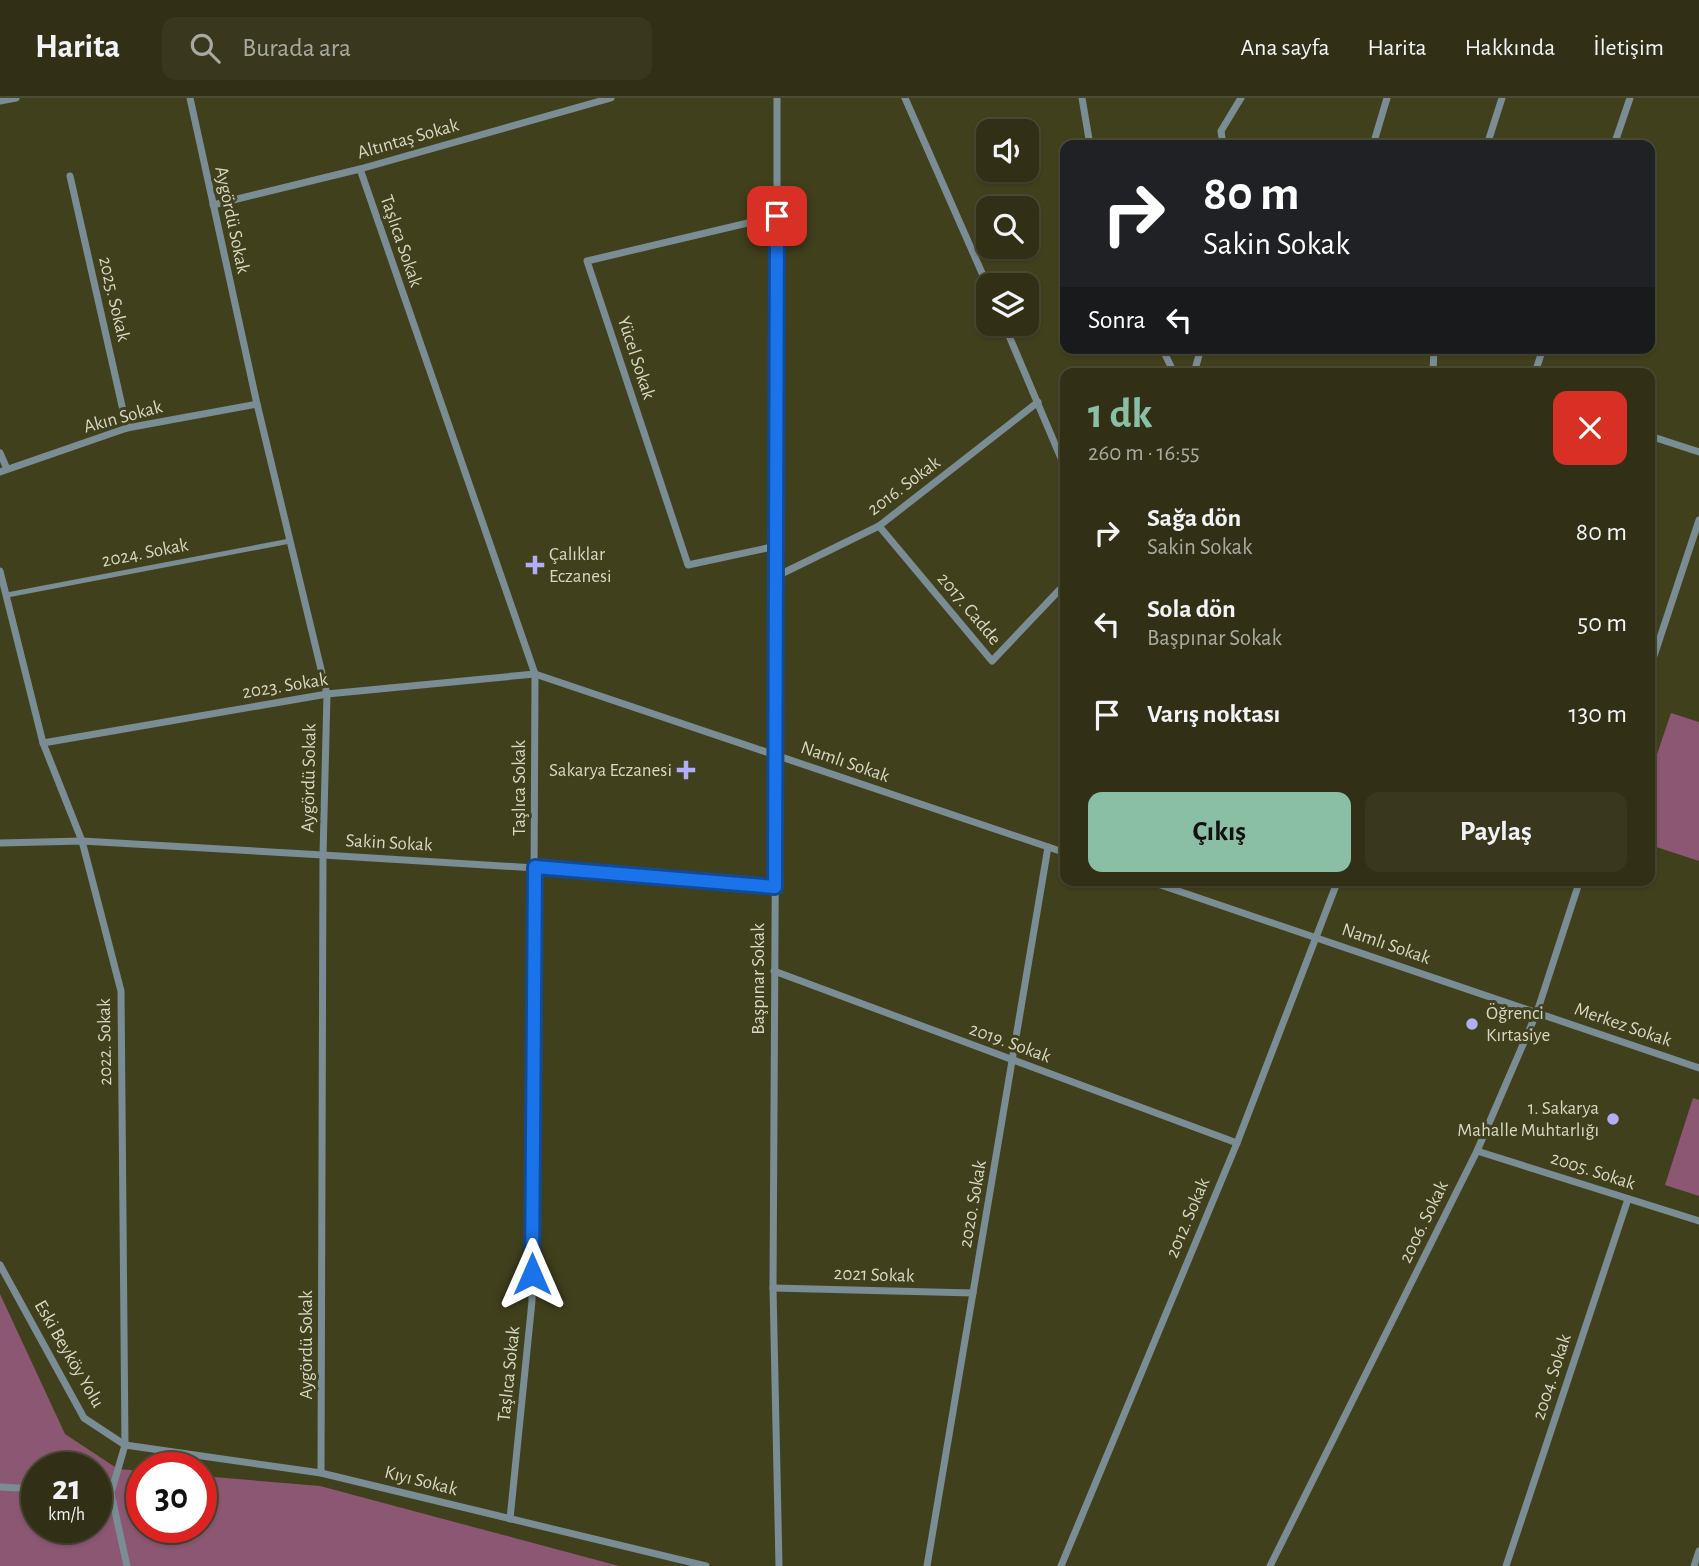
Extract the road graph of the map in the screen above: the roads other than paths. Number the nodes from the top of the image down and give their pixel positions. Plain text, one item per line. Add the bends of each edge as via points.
1 (16, 98) edge
2 (190, 98) edge
3 (611, 98) edge
4 (777, 98) edge
5 (905, 98) edge
6 (1082, 98) edge
7 (1241, 98) edge
8 (1387, 98) edge
9 (1502, 98) edge
10 (1630, 98) edge
11 (0, 101) edge
12 (1089, 140) edge
13 (1222, 140) edge
14 (1374, 140) edge
15 (1489, 140) edge
16 (1616, 140) edge
17 (360, 169) junction
18 (70, 176) dead end
19 (213, 205) junction
20 (777, 216) junction
21 (982, 273) edge
22 (1009, 336) edge
23 (1038, 402) junction
24 (257, 404) junction
25 (127, 428) junction
26 (1655, 438) edge
27 (1699, 452) edge
28 (0, 453) edge
29 (1060, 455) edge
30 (3, 471) edge
31 (1699, 520) edge
32 (879, 526) junction
33 (290, 541) junction
34 (777, 547) junction
35 (0, 571) edge
36 (777, 576) junction
37 (1060, 589) edge
38 (7, 595) junction
39 (1655, 653) edge
40 (535, 674) junction
41 (327, 694) junction
42 (43, 743) junction
43 (775, 755) junction
44 (82, 841) junction
45 (0, 843) edge
46 (1048, 847) junction
47 (1060, 851) edge
48 (323, 855) junction
49 (535, 867) junction
50 (1164, 886) edge
51 (1336, 886) edge
52 (1578, 886) edge
53 (775, 887) junction
54 (1316, 937) junction
55 (774, 971) junction
56 (1537, 1012) junction
57 (1013, 1061) junction
58 (1699, 1068) edge
59 (1237, 1143) junction
60 (1477, 1151) junction
61 (1628, 1199) junction
62 (1699, 1221) edge
63 (0, 1265) edge
64 (773, 1287) junction
65 (974, 1293) junction
66 (125, 1445) junction
67 (321, 1473) junction
68 (0, 1487) edge
69 (21, 1488) edge
70 (112, 1490) edge
71 (112, 1498) edge
72 (510, 1519) junction
73 (1699, 1550) edge
74 (127, 1566) edge
75 (706, 1566) edge
76 (779, 1566) edge
77 (927, 1566) edge
78 (1061, 1566) edge
79 (1270, 1566) edge
80 (1506, 1566) edge
81 (1694, 1566) edge

1 - 11 street
2 - 19 street, Aygördü Sokak
3 - 17 street, Altıntaş Sokak
4 - 20 street, Başpınar Sokak
5 - 21 street
6 - 12 street
7 - 13 street via 1221,131
8 - 14 street
9 - 15 street
10 - 16 street
17 - 19 street, Altıntaş Sokak
17 - 40 street, Taşlıca Sokak
18 - 25 street, 2025. Sokak
19 - 24 street, Aygördü Sokak
20 - 34 street, Başpınar Sokak
20 - 34 street, Yücel Sokak via 587,261 688,565
22 - 23 street
23 - 29 street
23 - 32 street, 2016. Sokak
24 - 25 street, Akın Sokak
24 - 33 street, Aygördü Sokak
25 - 30 street, Akın Sokak
26 - 27 street
28 - 30 street
31 - 39 street
32 - 36 street, 2016. Sokak
32 - 37 street, 2017. Cadde via 992,661
33 - 38 lane, 2024. Sokak
33 - 41 street, Aygördü Sokak
34 - 36 street, Başpınar Sokak
35 - 38 street, 2022. Sokak
36 - 43 street, Başpınar Sokak
38 - 42 street, 2022. Sokak
40 - 41 street, 2023. Sokak
40 - 43 street, Namlı Sokak
40 - 49 street, Taşlıca Sokak
41 - 42 street, 2023. Sokak
41 - 48 street, Aygördü Sokak
42 - 44 street, 2022. Sokak
43 - 46 street, Namlı Sokak
43 - 53 street, Başpınar Sokak
44 - 45 street, Sakin Sokak
44 - 48 street, Sakin Sokak
44 - 66 street, 2022. Sokak via 121,991
46 - 47 street, Namlı Sokak
46 - 57 street, 2020. Sokak
48 - 49 street, Sakin Sokak
48 - 67 street, Aygördü Sokak
49 - 53 street, Sakin Sokak
49 - 72 street, Taşlıca Sokak via 532,1301
50 - 54 street, Namlı Sokak
51 - 54 street, 2012. Sokak
52 - 56 street, 2006. Sokak
53 - 55 street, Başpınar Sokak
54 - 56 street, Namlı Sokak
54 - 59 street, 2012. Sokak
55 - 57 street, 2019. Sokak
55 - 64 street, Başpınar Sokak
56 - 58 street, Merkez Sokak
56 - 60 street, 2006. Sokak
57 - 59 street, 2019. Sokak
57 - 65 street, 2020. Sokak
59 - 78 street, 2012. Sokak
60 - 61 street, 2005. Sokak
60 - 79 street, 2006. Sokak
61 - 62 street, 2005. Sokak
61 - 80 street, 2004. Sokak
63 - 66 street, Eski Beyköy Yolu via 84,1418
64 - 65 street, 2021 Sokak
64 - 76 street, Başpınar Sokak
65 - 77 street, 2020. Sokak
66 - 67 street, Kıyı Sokak
66 - 70 street, 2022. Sokak
67 - 72 street, Kıyı Sokak
68 - 69 street
71 - 74 street
72 - 75 street, Kıyı Sokak
73 - 81 street

